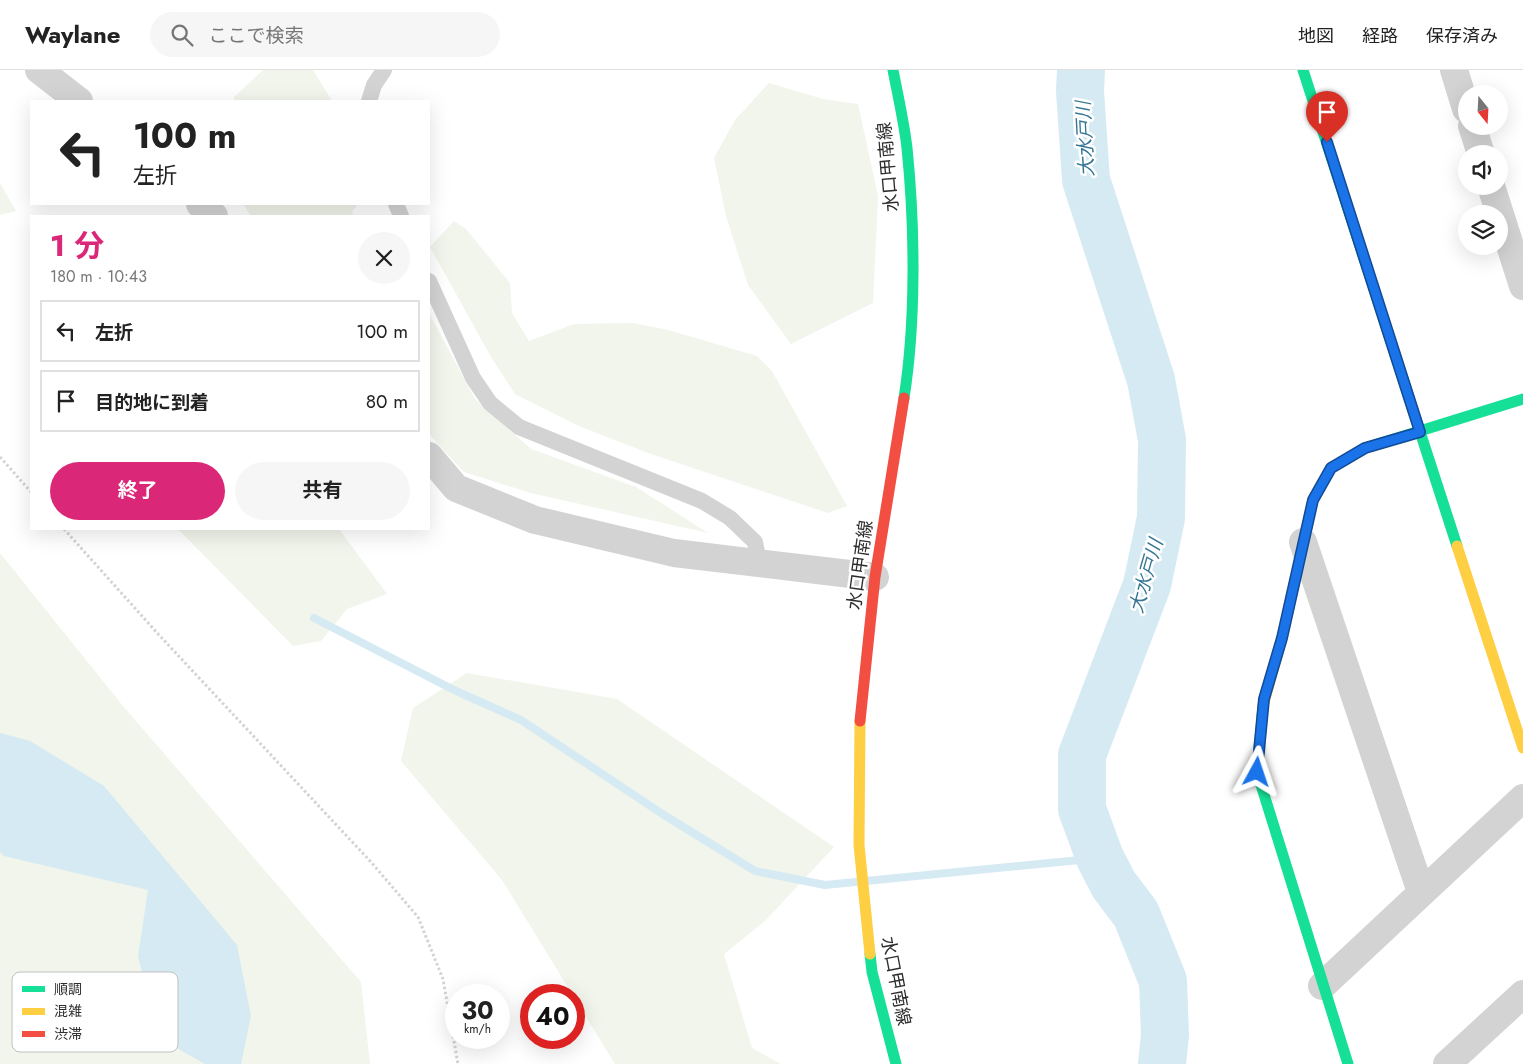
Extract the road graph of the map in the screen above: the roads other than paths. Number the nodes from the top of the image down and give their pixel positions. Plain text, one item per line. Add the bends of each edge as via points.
1 (39, 70) edge
2 (384, 70) edge
3 (893, 70) edge
4 (1303, 70) edge
5 (1454, 70) edge
6 (1459, 85) edge
7 (78, 100) edge
8 (369, 100) edge
9 (1494, 195) edge
10 (201, 205) edge
11 (213, 215) edge
12 (430, 283) edge
13 (1523, 286) edge
14 (1523, 399) edge
15 (1420, 432) junction
16 (430, 457) edge
17 (1303, 542) junction
18 (759, 563) junction
19 (875, 577) junction
20 (1523, 748) edge
21 (1523, 798) edge
22 (1420, 892) junction
23 (1322, 986) junction
24 (1523, 994) edge
25 (896, 1064) edge
26 (1348, 1064) edge
27 (1448, 1064) edge

1 - 7 street
2 - 8 lane
3 - 19 street, 水口甲南線 via 907,148 912,271 908,373
4 - 15 street
5 - 6 street
9 - 13 street
10 - 11 street
12 - 18 lane via 473,378 490,403 519,427 702,501 730,518 755,542
14 - 15 street
15 - 17 street via 1365,448 1331,468 1313,500
15 - 20 street
16 - 18 street via 456,488 535,520 674,553
17 - 22 street
17 - 23 street via 1282,638 1264,699 1257,772
18 - 19 street
19 - 25 street, 水口甲南線 via 860,722 859,846 872,972
21 - 22 street
22 - 23 street
23 - 26 street
24 - 27 street

